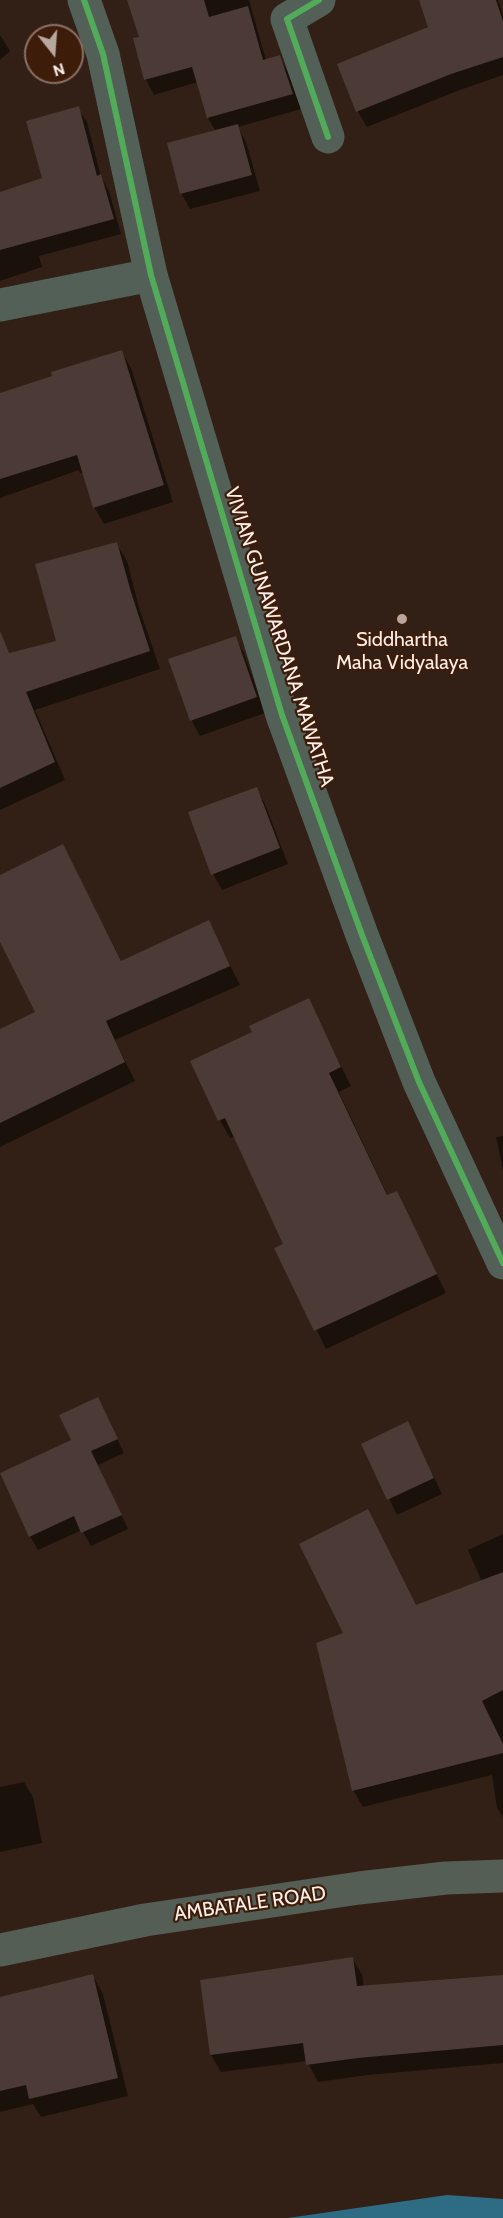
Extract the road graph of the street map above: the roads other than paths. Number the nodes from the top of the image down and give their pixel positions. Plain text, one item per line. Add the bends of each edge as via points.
1 (84, 0) edge
2 (320, 0) edge
3 (328, 137) dead end
4 (151, 276) junction
5 (0, 305) edge
6 (501, 1251) edge
7 (503, 1876) edge
8 (0, 1950) edge

1 - 4 street, VIVIAN GUNAWARDANA MAWATHA via 103,54
2 - 3 street via 287,19
4 - 5 street
4 - 6 street, VIVIAN GUNAWARDANA MAWATHA via 282,715 419,1082
7 - 8 main road, AMBATALE ROAD via 359,1888 145,1920

